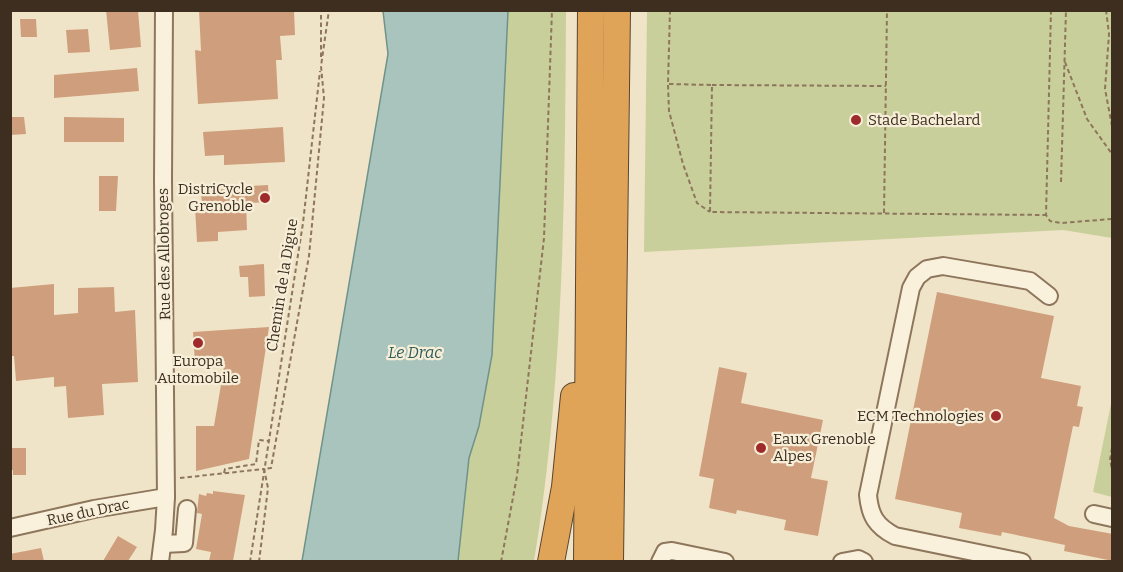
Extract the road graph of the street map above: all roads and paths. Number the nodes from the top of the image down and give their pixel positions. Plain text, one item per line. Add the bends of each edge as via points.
1 (164, 10) edge
2 (321, 10) edge
3 (329, 10) edge
4 (552, 10) edge
5 (591, 10) edge
6 (616, 10) edge
7 (670, 10) edge
8 (887, 10) edge
9 (1051, 10) edge
10 (1066, 10) edge
11 (1106, 10) edge
12 (1107, 54) junction
13 (1113, 56) edge
14 (1064, 60) junction
15 (321, 66) junction
16 (668, 84) junction
17 (712, 85) junction
18 (886, 86) junction
19 (1113, 126) edge
20 (1113, 154) edge
21 (589, 157) junction
22 (1060, 182) dead end
23 (710, 212) junction
24 (884, 213) junction
25 (1046, 215) junction
26 (1113, 219) edge
27 (1049, 296) dead end
28 (268, 441) junction
29 (1113, 448) edge
30 (264, 469) junction
31 (1113, 469) edge
32 (224, 474) junction
33 (166, 488) junction
34 (187, 509) dead end
35 (1094, 514) dead end
36 (1113, 518) edge
37 (10, 528) edge
38 (163, 544) junction
39 (984, 558) edge
40 (701, 559) edge
41 (160, 561) edge
42 (250, 561) edge
43 (259, 561) edge
44 (501, 561) edge
45 (551, 561) edge
46 (587, 561) edge
47 (610, 561) edge
48 (660, 561) edge
49 (725, 561) edge
50 (842, 561) edge
51 (864, 561) edge
52 (1022, 561) edge

1 - 33 street, Rue des Allobroges
2 - 15 path, Chemin de la Digue
3 - 15 path
4 - 44 path via 544,238 517,476
5 - 21 highway
6 - 47 highway
7 - 16 path
8 - 18 path
9 - 25 path
10 - 14 path
11 - 12 path
12 - 13 path
12 - 19 path via 1105,89
14 - 20 path via 1087,119
14 - 22 path
15 - 28 path, Chemin de la Digue via 303,223
15 - 30 path via 324,98 309,256 271,468
16 - 17 path
16 - 23 path via 669,111 683,164 697,203
17 - 18 path
17 - 23 path
18 - 24 path
21 - 45 highway via 577,255 573,405 565,487
21 - 46 highway
23 - 24 path
24 - 25 path
25 - 26 path via 1050,221 1061,223
27 - 39 street via 1030,281 943,266 927,269 911,288 868,495 869,510 885,531 895,536
28 - 30 path, Chemin de la Digue
28 - 32 path via 259,440 256,464 225,469
29 - 31 path
30 - 32 path
30 - 42 path, Chemin de la Digue
30 - 43 path via 268,488
32 - 33 path
33 - 37 street, Rue du Drac
33 - 38 street, Rue des Allobroges
34 - 38 street via 184,543
35 - 36 street
38 - 41 street, Rue des Allobroges
39 - 52 street
40 - 48 street via 672,550 665,552
40 - 49 street
50 - 51 street

